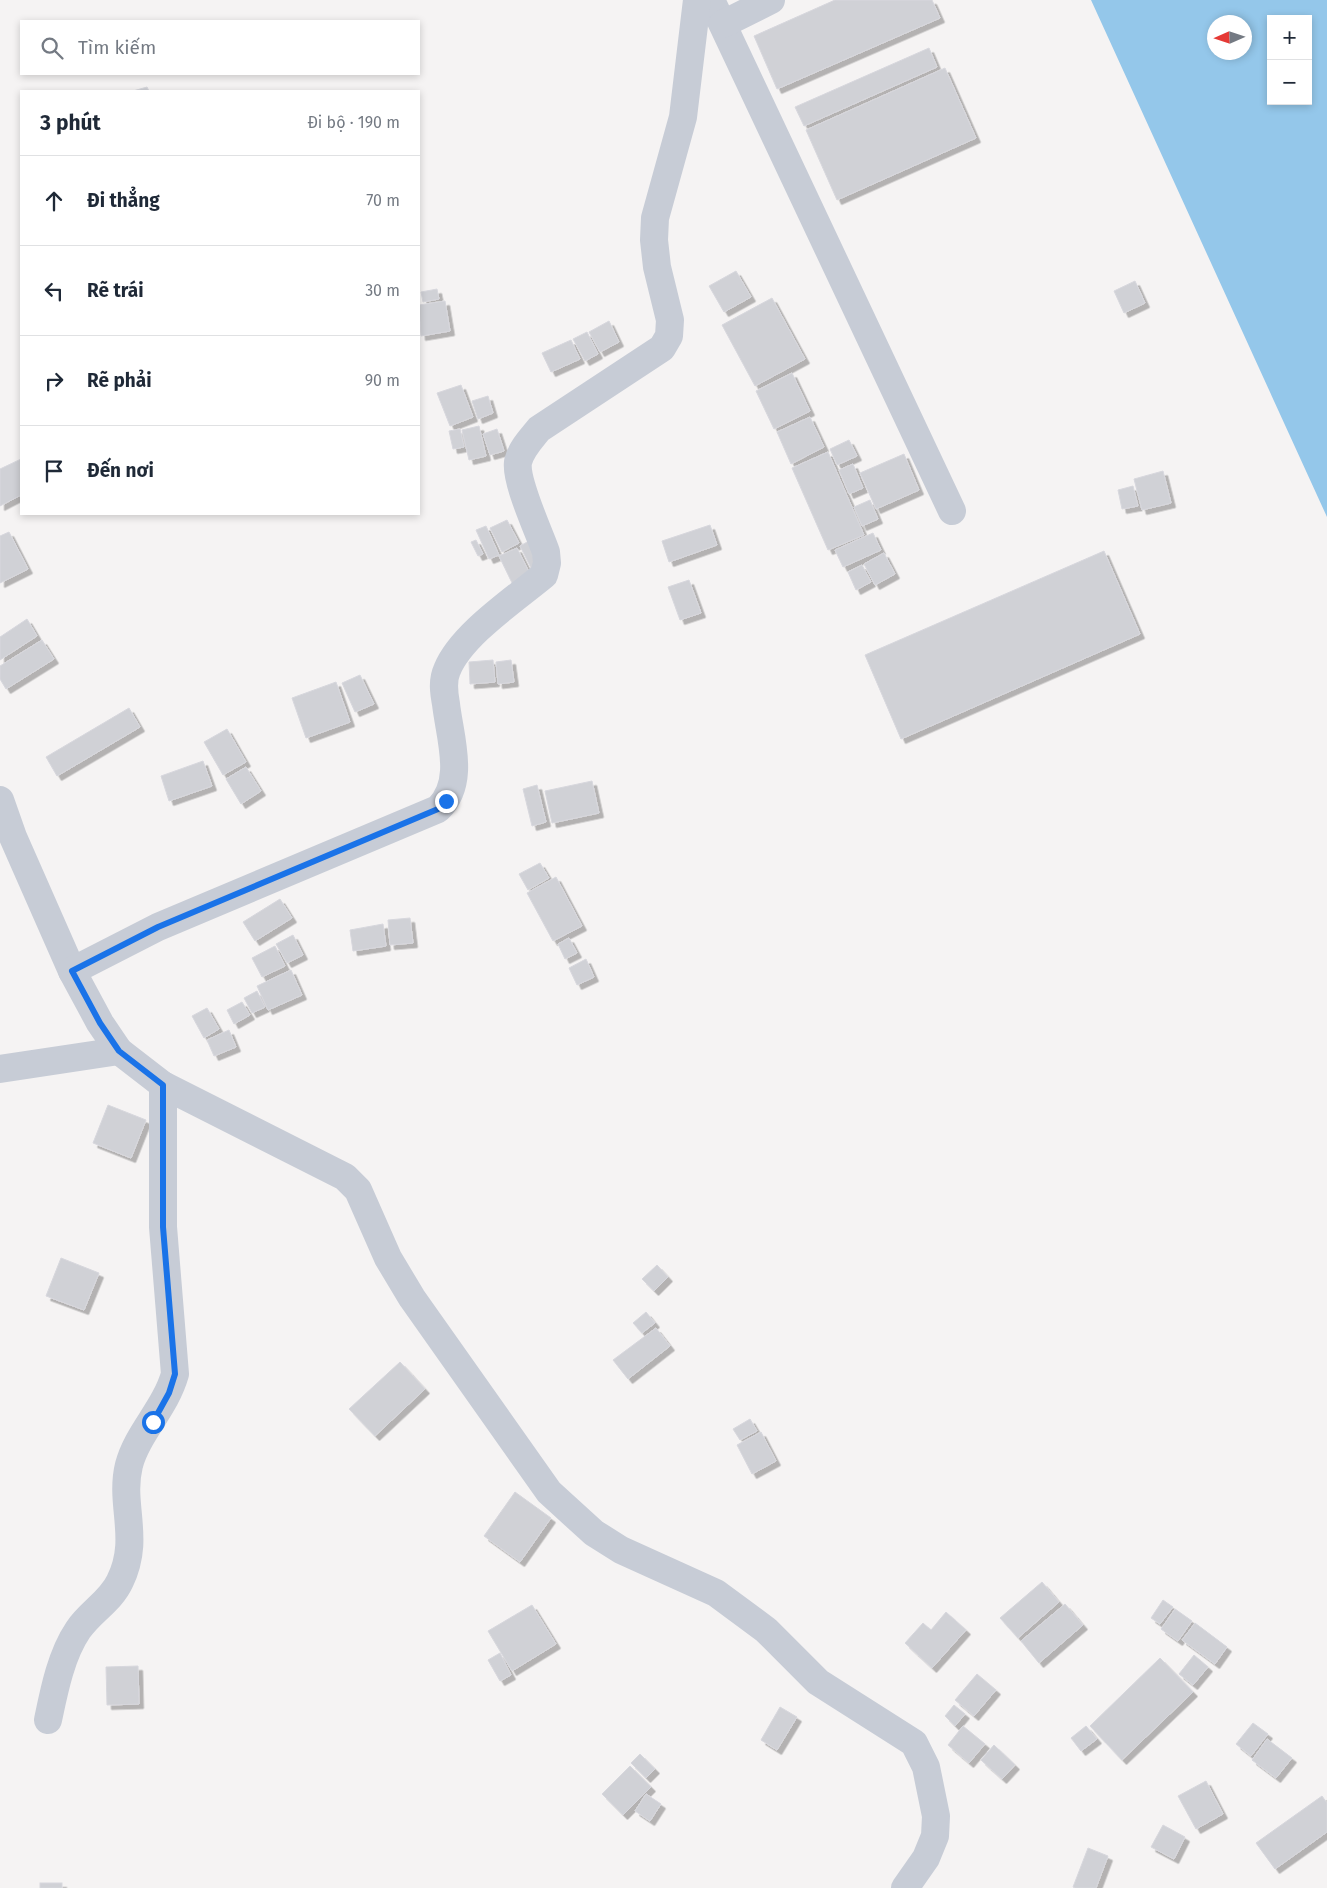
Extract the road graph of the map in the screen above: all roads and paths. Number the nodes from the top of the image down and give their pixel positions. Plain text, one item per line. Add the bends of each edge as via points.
1 (697, 0) edge
2 (711, 0) edge
3 (771, 0) edge
4 (723, 24) junction
5 (952, 511) dead end
6 (0, 800) edge
7 (72, 971) junction
8 (119, 1051) junction
9 (0, 1069) edge
10 (163, 1085) junction
11 (48, 1720) dead end
12 (905, 1888) edge

1 - 7 street via 683,117 655,218 657,267 670,320 669,336 662,348 540,429 526,445 518,462 519,478 547,563 544,575 465,642 446,672 443,688 455,778 446,801 438,809 158,927
2 - 4 street
3 - 4 street
4 - 5 street
6 - 7 street
7 - 8 street
8 - 9 street
8 - 10 street
10 - 11 street via 163,1227 175,1374 169,1393 138,1442 129,1466 127,1487 131,1545 126,1567 119,1584 78,1630 58,1676
10 - 12 street via 345,1177 351,1183 361,1196 388,1258 412,1298 549,1492 594,1533 621,1550 716,1593 766,1630 818,1682 914,1743 926,1767 936,1816 935,1836 926,1858

